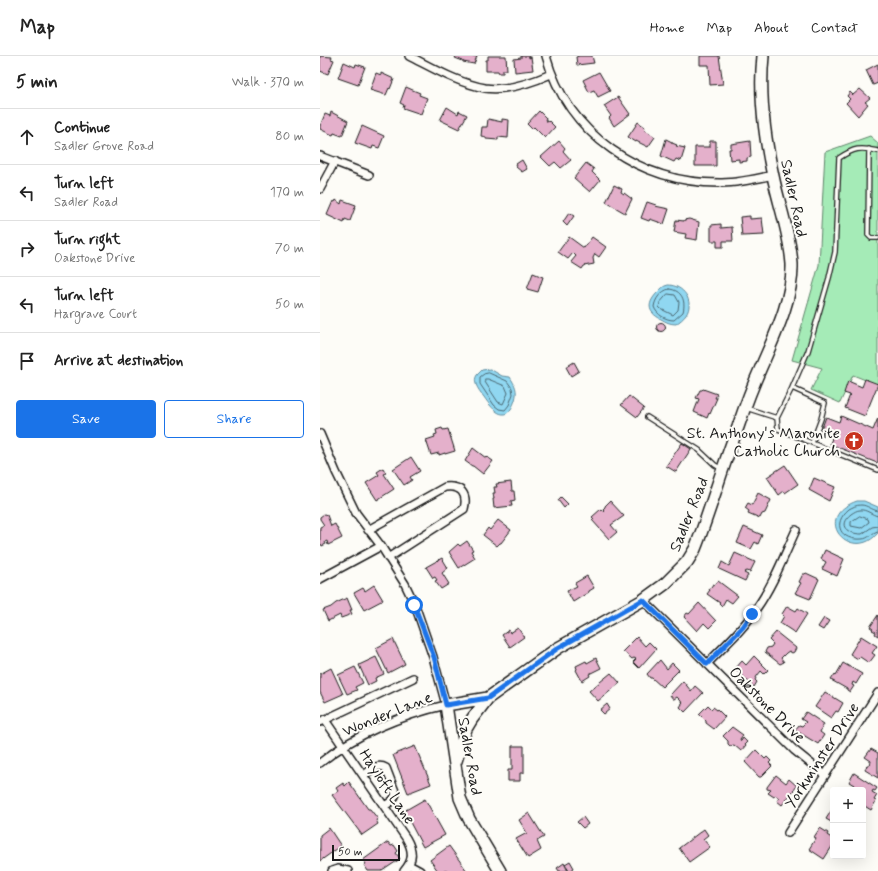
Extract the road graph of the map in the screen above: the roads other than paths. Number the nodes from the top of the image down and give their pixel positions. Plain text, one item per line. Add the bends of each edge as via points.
1 (409, 56) edge
2 (546, 56) edge
3 (762, 56) edge
4 (551, 74) junction
5 (869, 149) junction
6 (878, 151) edge
7 (320, 156) edge
8 (335, 161) junction
9 (369, 175) dead end
10 (773, 175) junction
11 (320, 189) edge
12 (878, 238) edge
13 (792, 388) junction
14 (745, 408) junction
15 (648, 417) dead end
16 (777, 418) junction
17 (320, 434) edge
18 (812, 443) junction
19 (723, 470) junction
20 (878, 470) edge
21 (368, 530) junction
22 (796, 530) dead end
23 (381, 546) junction
24 (388, 558) junction
25 (320, 579) edge
26 (643, 600) junction
27 (707, 664) junction
28 (413, 678) dead end
29 (878, 693) edge
30 (488, 698) junction
31 (446, 705) junction
32 (323, 721) edge
33 (344, 746) junction
34 (320, 763) edge
35 (456, 764) junction
36 (364, 775) junction
37 (825, 775) junction
38 (385, 806) junction
39 (788, 833) dead end
40 (406, 868) edge
41 (332, 871) edge
42 (348, 871) edge
43 (420, 871) edge
44 (500, 871) edge

1 - 4 street via 456,80 487,88 512,87
2 - 4 street
3 - 10 street, Sadler Road via 762,97
4 - 10 street via 576,116 612,151 633,163 659,173 694,181 736,182
5 - 6 lane
5 - 12 lane via 868,235 871,238
5 - 13 lane via 851,150 839,158 835,252 808,351
7 - 8 street
8 - 9 street
8 - 11 street
10 - 14 street, Sadler Road via 789,242 791,281 774,338
13 - 16 lane
13 - 18 lane via 825,403
14 - 16 lane
14 - 19 street, Sadler Road
15 - 19 lane via 699,450
16 - 18 lane via 778,429
17 - 21 street via 356,513
18 - 20 lane
19 - 26 street, Sadler Road via 695,549 687,562 665,584
21 - 23 street
21 - 24 street via 445,486 453,486 464,495 464,509
22 - 27 street via 756,611
23 - 24 street
23 - 25 street
24 - 31 street via 405,584 417,611 434,657
26 - 27 street, Oakstone Drive
26 - 30 street, Sadler Road via 558,648
27 - 37 street, Oakstone Drive via 794,750
28 - 32 street
29 - 37 street, Yorkminster Drive
30 - 31 street, Sadler Road
30 - 35 street via 466,729
31 - 33 street, Wonder Lane via 409,716
31 - 35 street, Sadler Road
32 - 33 street, Hayloft Lane
33 - 34 street, Wonder Lane
33 - 36 street, Hayloft Lane
35 - 44 street, Sadler Road via 460,798 464,809
36 - 38 street, Hayloft Lane
36 - 38 street via 375,767 386,768 396,794
37 - 39 street, Yorkminster Drive
38 - 40 street, Hayloft Lane via 410,844 412,856
40 - 43 street
41 - 42 street

